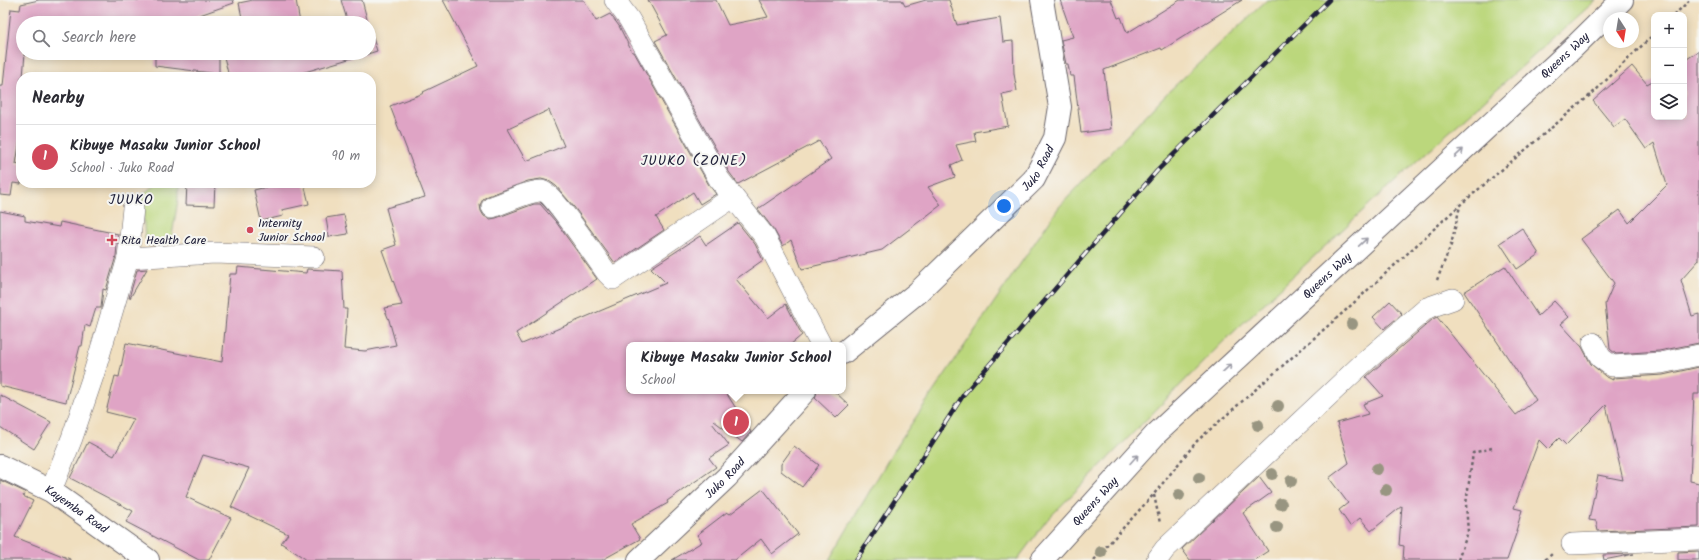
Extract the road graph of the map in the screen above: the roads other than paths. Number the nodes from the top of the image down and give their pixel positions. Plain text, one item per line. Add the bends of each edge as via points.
1 (615, 0) edge
2 (1042, 0) edge
3 (1622, 0) edge
4 (733, 197) junction
5 (492, 207) dead end
6 (133, 208) dead end
7 (314, 257) dead end
8 (128, 258) junction
9 (1453, 300) dead end
10 (819, 342) edge
11 (1593, 343) dead end
12 (846, 351) edge
13 (1699, 355) edge
14 (802, 394) edge
15 (0, 466) edge
16 (51, 492) junction
17 (1699, 540) edge
18 (1572, 544) dead end
19 (148, 560) edge
20 (639, 560) edge
21 (1042, 560) edge
22 (1156, 560) edge

1 - 4 street via 629,19 719,180
2 - 12 main road, Juko Road via 1060,107 1055,138 1034,179 918,292
21 -> 3 main road, Queens Way via 1156,434
4 - 5 street via 613,279 567,217 543,191
4 - 10 street via 765,237
6 - 8 street
7 - 8 street via 215,253
8 - 16 street via 72,438
9 - 22 street via 1427,308 1321,401
11 - 13 street via 1601,358 1612,366 1661,363
14 - 20 main road, Juko Road via 727,477
15 - 16 main road, Kayemba Road
16 - 19 main road, Kayemba Road
17 - 18 street

